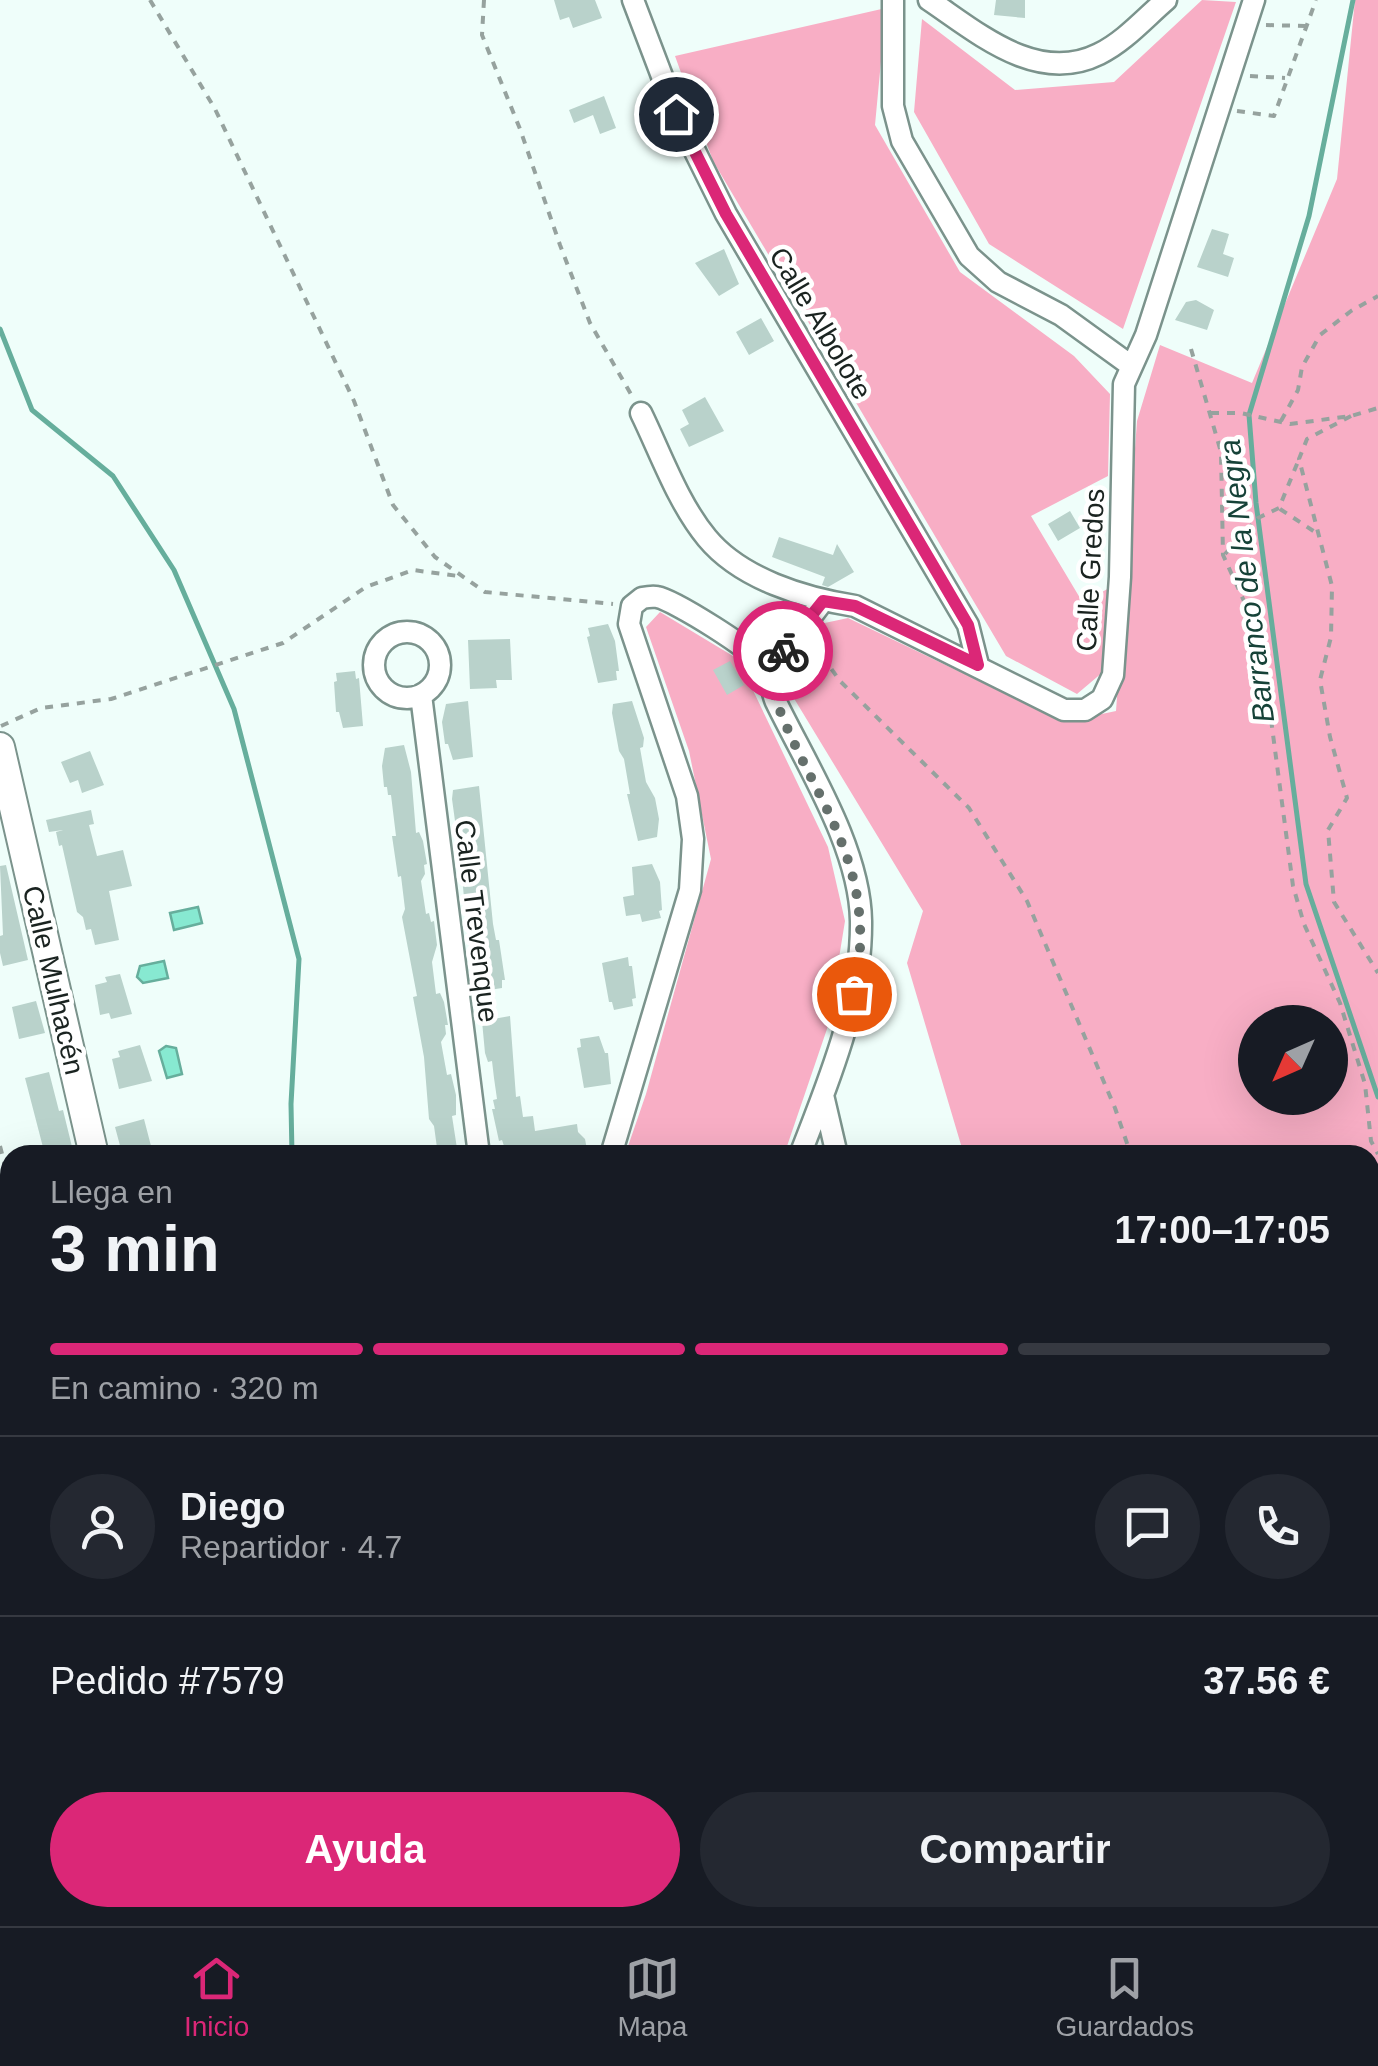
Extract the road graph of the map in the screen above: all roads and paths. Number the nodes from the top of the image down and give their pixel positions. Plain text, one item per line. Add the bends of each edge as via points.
1 (150, 0) edge
2 (484, 0) edge
3 (632, 0) edge
4 (893, 0) edge
5 (929, 0) edge
6 (1166, 0) edge
7 (1254, 0) edge
8 (1316, 0) edge
9 (1247, 24) junction
10 (1304, 26) junction
11 (1230, 74) junction
12 (1286, 78) junction
13 (1219, 109) junction
14 (1378, 296) edge
15 (1191, 350) dead end
16 (1130, 365) junction
17 (1378, 408) edge
18 (642, 413) joint
19 (1210, 413) junction
20 (1350, 416) junction
21 (1281, 421) junction
22 (1298, 459) junction
23 (1279, 508) junction
24 (1318, 534) junction
25 (1223, 555) junction
26 (462, 576) junction
27 (823, 601) junction
28 (632, 606) junction
29 (801, 628) junction
30 (978, 665) junction
31 (765, 666) junction
32 (421, 695) dead end
33 (0, 726) edge
34 (0, 748) edge
35 (1378, 973) edge
36 (823, 1095) junction
37 (92, 1145) edge
38 (478, 1145) edge
39 (615, 1145) edge
40 (804, 1145) edge
41 (835, 1145) edge
42 (1127, 1145) edge
43 (1374, 1145) edge

1 - 26 path via 214,109 354,400 394,506 435,557
2 - 18 path via 482,34 560,245 590,323
3 - 30 street, Calle Albolote via 676,114 726,214 968,625
4 - 16 street via 893,106 902,142 969,256 998,282
5 - 6 street via 1002,49 1061,64 1097,55
7 - 9 street, Calle Gredos
8 - 10 path
9 - 10 path
9 - 11 street, Calle Gredos
10 - 12 path
11 - 12 path
11 - 13 street, Calle Gredos
12 - 13 path via 1274,116
13 - 16 street, Calle Gredos via 1146,335
14 - 21 path via 1320,335
15 - 19 path
16 - 30 street, Calle Gredos via 1113,676 1102,700 1084,710 1064,710
17 - 20 path
18 - 27 street, Calle Gredos via 709,540 764,579
19 - 21 path
19 - 25 path via 1221,452
20 - 21 path
20 - 22 path via 1307,439
22 - 23 path
22 - 24 path
23 - 24 path
23 - 25 path via 1258,518
24 - 35 path via 1332,586 1332,637 1320,680 1347,798 1328,830 1334,902
25 - 43 path via 1260,636 1293,886 1340,1003 1365,1084
26 - 28 path via 485,592
26 - 33 path via 413,570 366,587 284,642 111,700 41,708
27 - 29 street
27 - 30 street, Calle Gredos via 855,606
28 - 31 street via 658,597 745,646
28 - 39 street via 628,624 687,796 693,839 690,890
29 - 31 street
29 - 42 path via 840,681 969,808 1027,901
31 - 36 street via 772,694 837,826 861,916 860,966
32 - 38 street, Calle Trevenque
34 - 37 street, Calle Mulhacén
36 - 40 street
36 - 41 street

